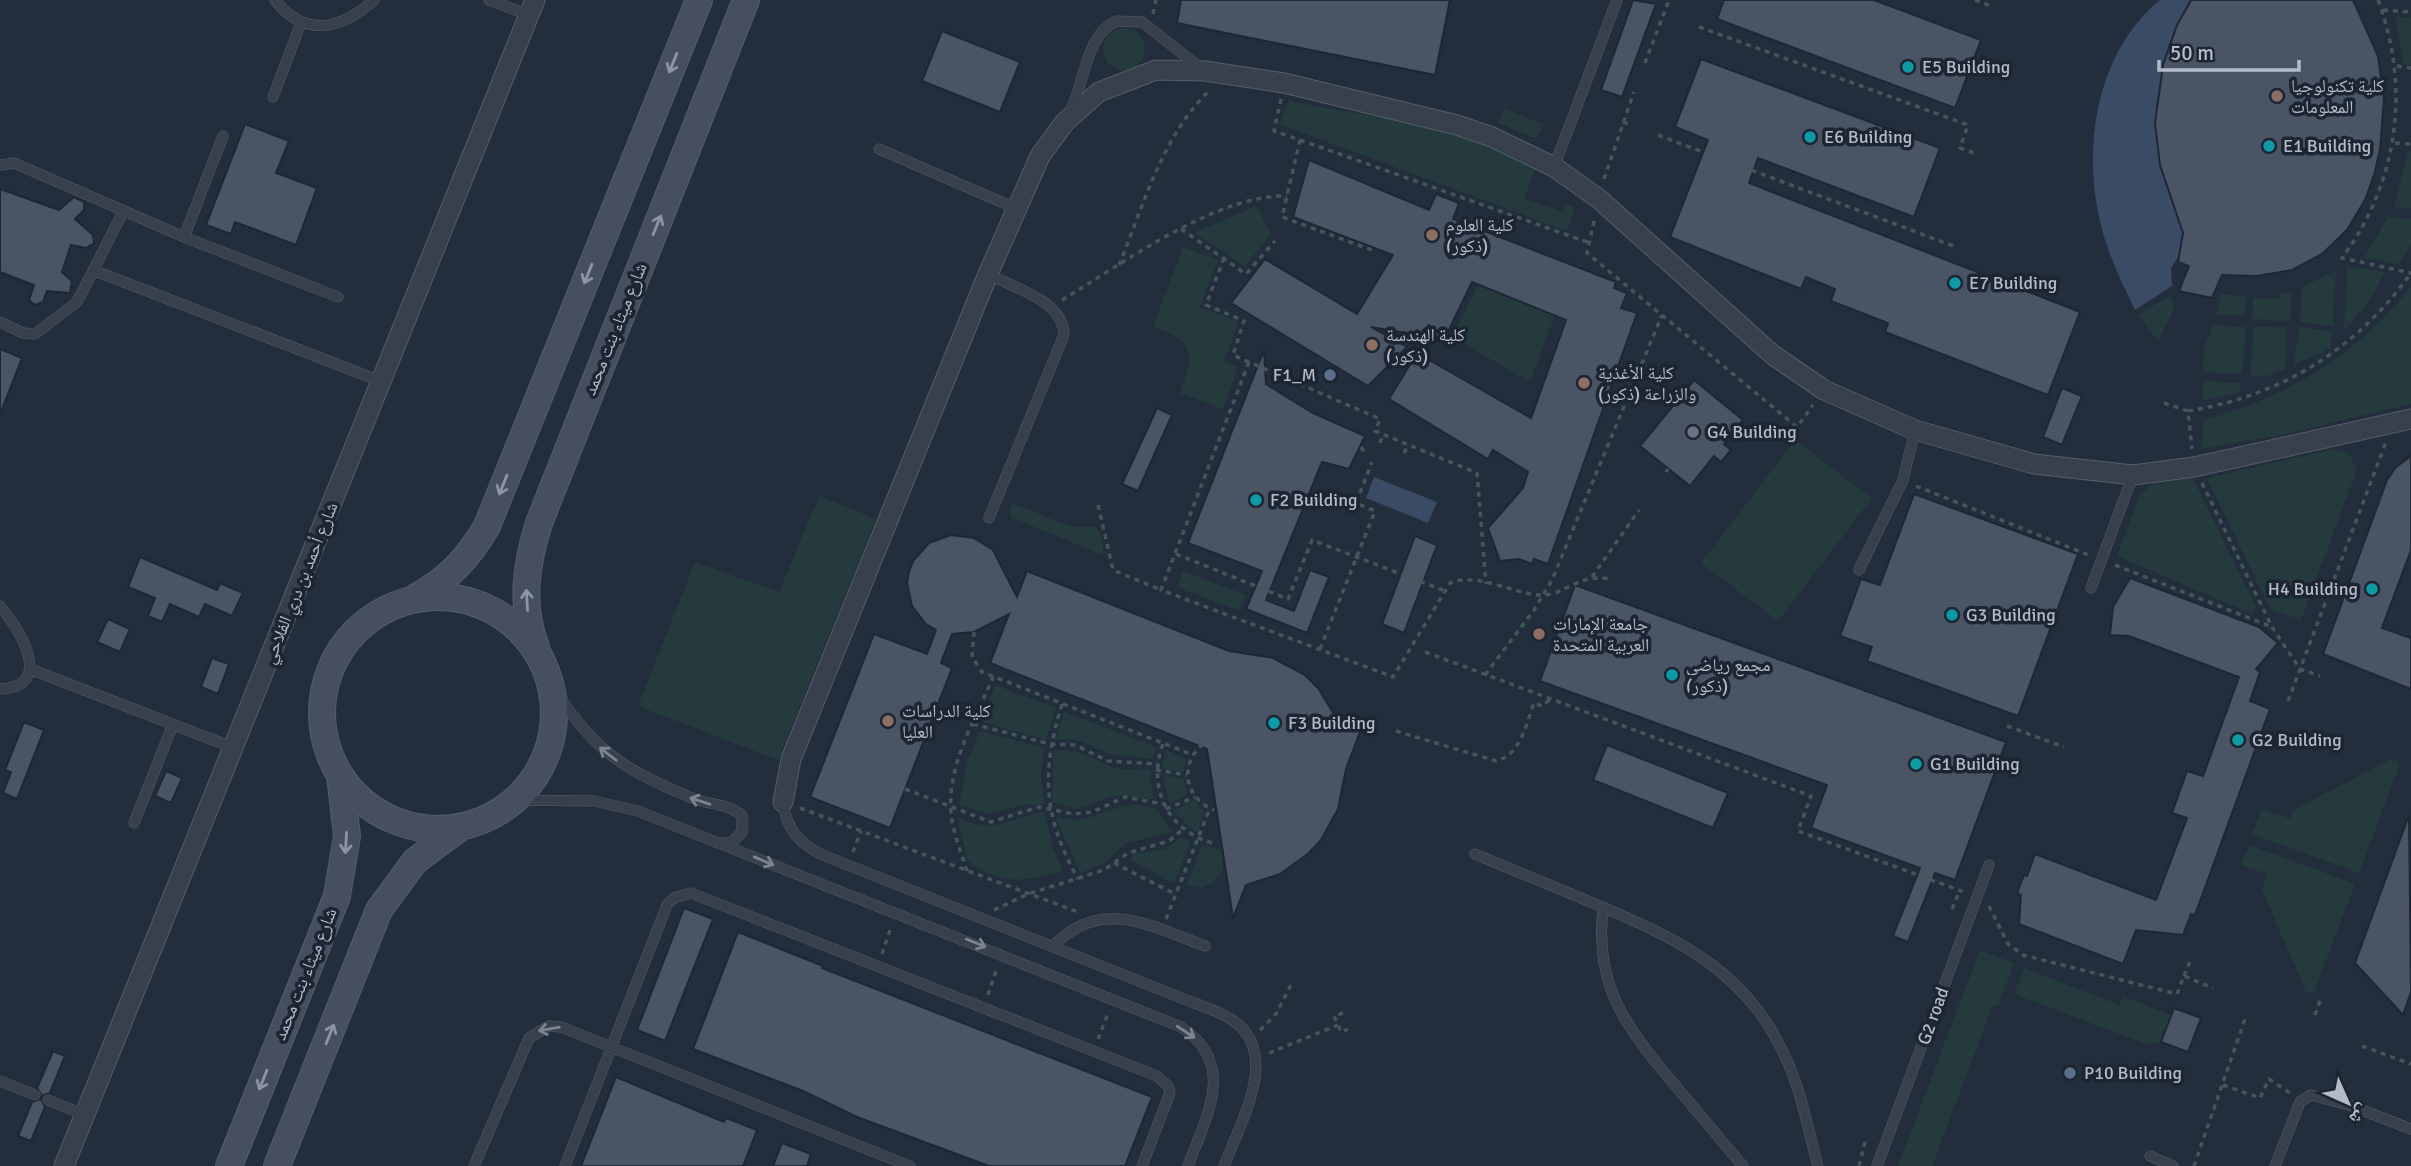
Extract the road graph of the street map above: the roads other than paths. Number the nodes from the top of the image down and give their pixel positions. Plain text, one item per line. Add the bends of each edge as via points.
1 (275, 0) edge
2 (374, 0) edge
3 (489, 0) edge
4 (699, 0) edge
5 (746, 0) edge
6 (1617, 0) edge
7 (532, 7) edge
8 (300, 23) junction
9 (1205, 71) junction
10 (273, 97) dead end
11 (1065, 122) junction
12 (223, 136) dead end
13 (879, 149) dead end
14 (0, 165) edge
15 (1554, 167) junction
16 (1015, 208) junction
17 (123, 212) junction
18 (184, 237) junction
19 (93, 270) junction
20 (988, 274) junction
21 (338, 297) dead end
22 (0, 322) edge
23 (380, 381) junction
24 (2402, 421) edge
25 (1914, 430) junction
26 (2133, 475) junction
27 (989, 518) dead end
28 (1859, 570) dead end
29 (2091, 588) dead end
30 (410, 601) junction
31 (0, 606) edge
32 (30, 669) junction
33 (546, 673) junction
34 (0, 689) edge
35 (173, 724) junction
36 (235, 748) junction
37 (340, 775) junction
38 (513, 800) junction
39 (783, 802) joint
40 (134, 823) dead end
41 (464, 825) junction
42 (723, 843) junction
43 (1475, 854) dead end
44 (1989, 865) dead end
45 (1603, 908) junction
46 (1052, 946) junction
47 (1205, 946) dead end
48 (612, 1047) junction
49 (0, 1081) edge
50 (35, 1095) dead end
51 (48, 1100) dead end
52 (85, 1115) junction
53 (2411, 1129) edge
54 (2150, 1157) dead end
55 (64, 1166) edge
56 (229, 1166) edge
57 (277, 1166) edge
58 (474, 1166) edge
59 (565, 1166) edge
60 (910, 1166) edge
61 (1142, 1166) edge
62 (1188, 1166) edge
63 (1224, 1166) edge
64 (1743, 1166) edge
65 (1818, 1166) edge
66 (1877, 1166) edge
67 (2173, 1166) edge
68 (2275, 1166) edge

1 - 8 lane
2 - 8 lane via 335,24
3 - 7 lane
4 -> 30 main road via 487,526 455,570
33 -> 5 main road, شارع ميثاء بنت محمد via 527,609 526,580 533,541
6 - 15 lane
7 - 23 street, شارع أحمد بن دري الفلاحي
8 - 10 lane
9 - 11 street via 1156,70 1129,79 1099,92
9 - 11 lane via 1142,22 1116,21 1096,37
9 - 15 street via 1284,83 1457,125
11 - 16 street via 1040,156
12 - 18 lane
13 - 16 lane
14 - 17 lane via 14,163
15 - 25 street via 1599,200 1773,355 1824,390
16 - 20 street
17 - 18 lane
17 - 19 lane
18 - 21 lane
19 - 22 lane via 77,302 41,331 29,334
19 - 23 lane
20 - 27 lane via 1051,307 1064,327 1062,343
20 - 39 street via 791,759
23 - 36 street, شارع أحمد بن دري الفلاحي
24 - 26 street via 2194,467
25 - 26 street via 2034,464
25 - 28 lane via 1903,480
26 - 29 lane
30 - 33 main road via 450,597 489,608 521,632
30 - 37 main road via 392,606 361,626 330,670 323,724
31 - 32 lane via 29,649
32 - 34 lane via 10,689
32 - 35 lane
33 - 38 main road via 551,737 537,771
42 -> 33 lane via 731,843 742,832 736,811 696,800 614,759 573,719
35 - 36 lane
35 - 40 lane
36 - 52 street, شارع أحمد بن دري الفلاحي
37 - 41 main road via 367,805 403,824 433,828
37 -> 56 main road, شارع ميثاء بنت محمد via 347,836 337,896
38 - 41 main road
38 - 42 lane via 571,799 616,805
39 - 46 lane via 785,819 805,846
57 -> 41 main road via 380,910 415,861
42 -> 62 lane via 1189,1033 1208,1054 1214,1081 1212,1100
43 - 45 lane
44 - 66 lane, G2 road
45 - 64 lane via 1603,963 1621,1015
45 - 65 lane via 1684,944 1724,973 1750,1001 1772,1031 1794,1076
46 - 47 lane via 1072,929 1096,919 1126,919
46 - 63 lane via 1229,1018 1249,1038 1256,1058 1255,1081
48 -> 58 lane via 561,1027 538,1030 524,1049
48 - 59 lane
48 - 60 lane
48 - 61 lane via 667,905 682,894 700,895 1157,1076 1168,1086 1168,1101
49 - 50 lane
51 - 52 lane
52 - 55 street, شارع أحمد بن دري الفلاحي
53 - 68 lane via 2317,1094 2300,1102
54 - 67 lane

